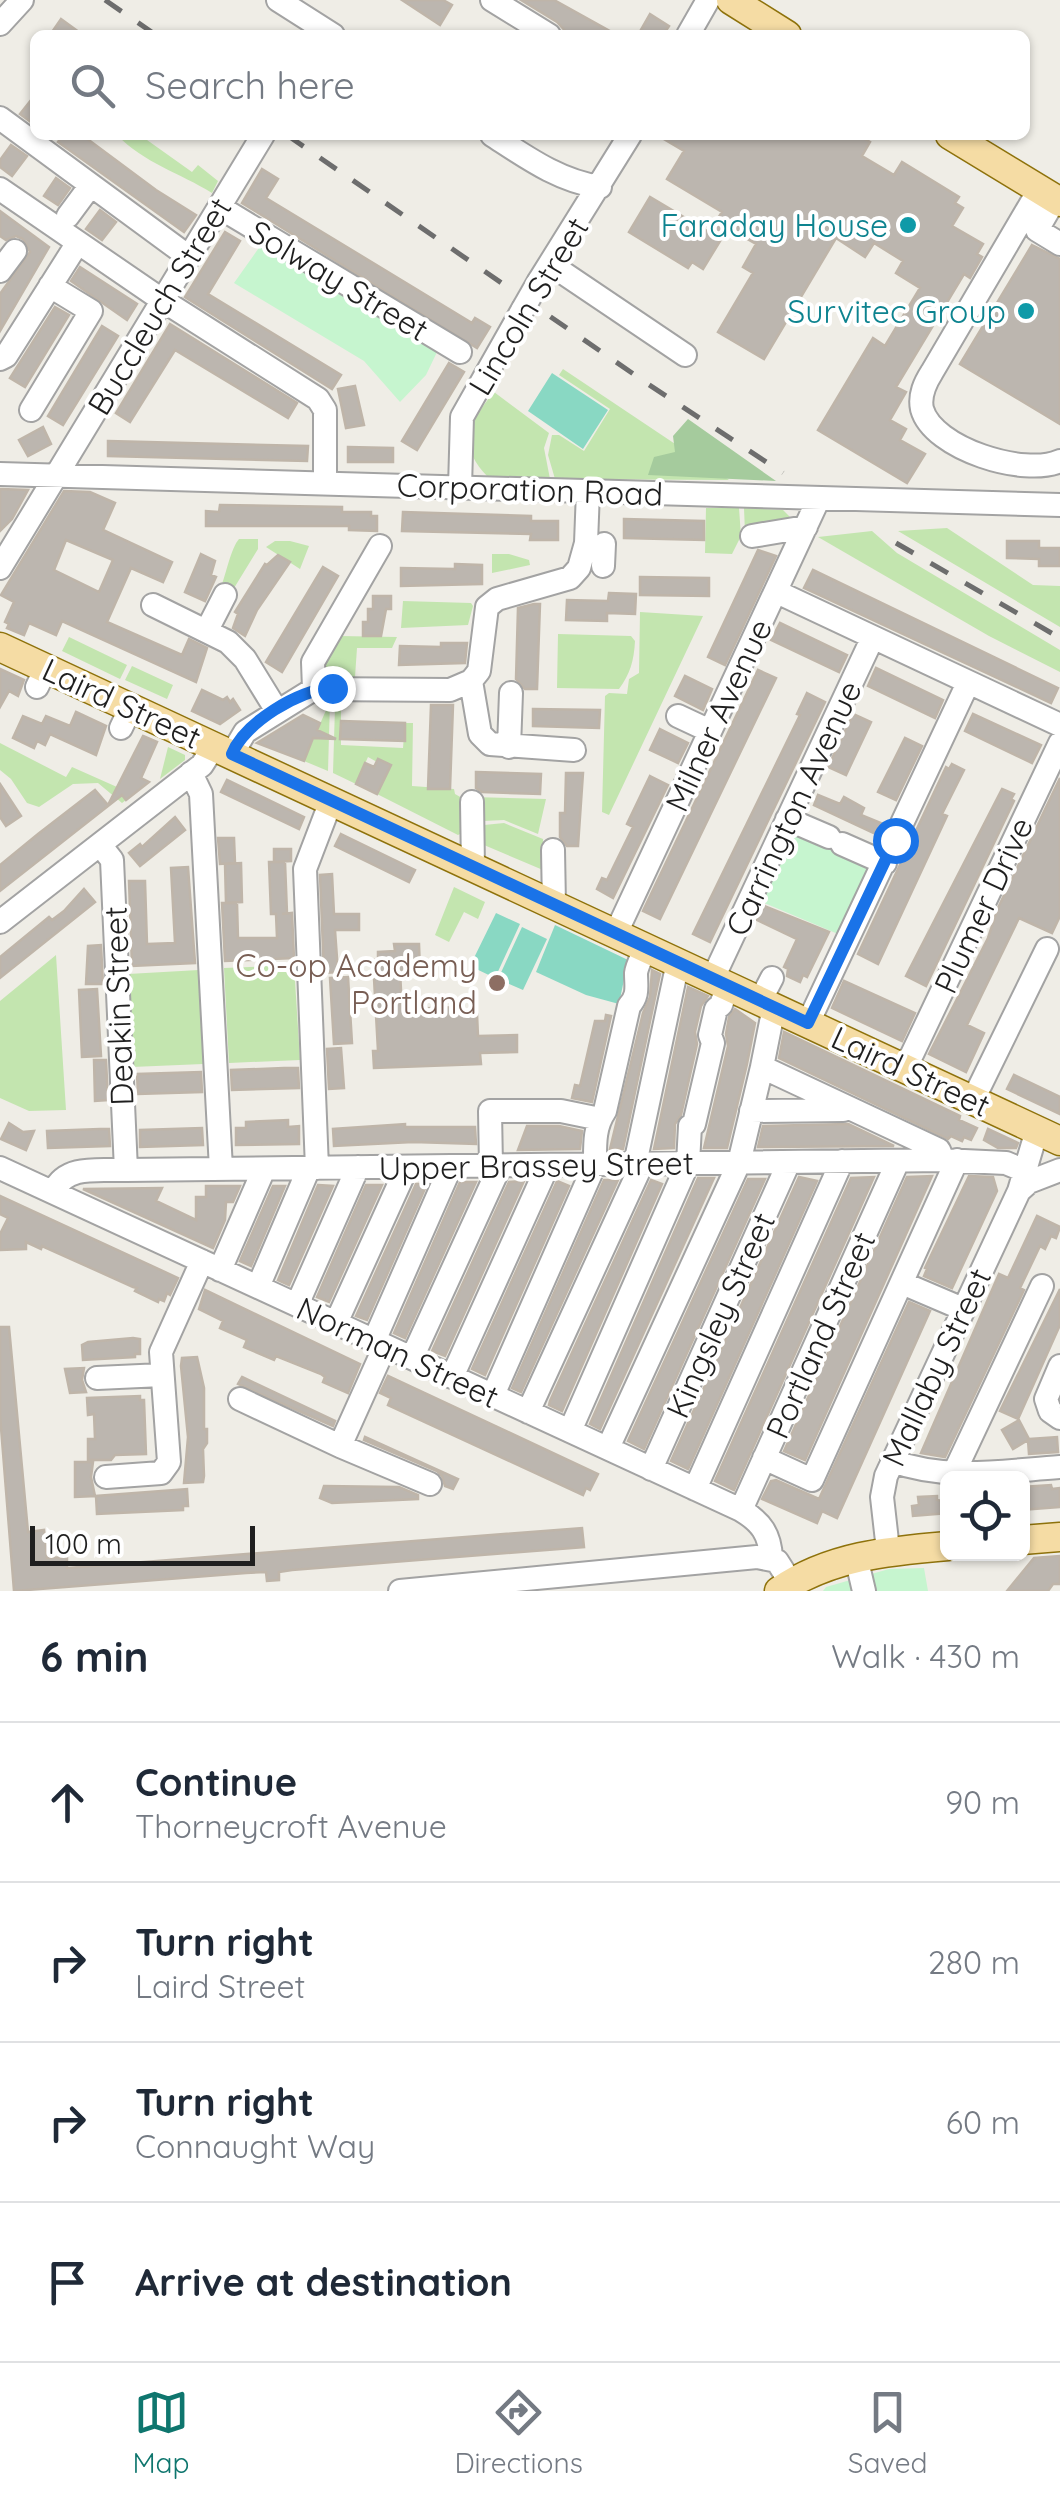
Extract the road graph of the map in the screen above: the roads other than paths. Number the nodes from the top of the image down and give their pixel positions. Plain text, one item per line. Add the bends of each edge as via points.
1 (22, 0) edge
2 (278, 0) edge
3 (492, 0) edge
4 (708, 0) edge
5 (731, 0) edge
6 (0, 24) edge
7 (325, 30) edge
8 (541, 30) edge
9 (691, 30) edge
10 (779, 30) edge
11 (3, 128) edge
12 (260, 140) edge
13 (500, 140) edge
14 (627, 140) edge
15 (958, 140) edge
16 (90, 184) junction
17 (600, 186) junction
18 (0, 189) edge
19 (1051, 197) edge
20 (219, 207) junction
21 (68, 216) dead end
22 (77, 244) junction
23 (1060, 244) edge
24 (15, 251) dead end
25 (189, 257) junction
26 (0, 271) edge
27 (545, 272) junction
28 (50, 286) junction
29 (162, 300) junction
30 (460, 352) dead end
31 (685, 355) dead end
32 (0, 359) edge
33 (31, 410) dead end
34 (1060, 461) edge
35 (0, 474) edge
36 (56, 476) junction
37 (325, 484) junction
38 (460, 487) junction
39 (588, 491) junction
40 (819, 498) junction
41 (1060, 505) edge
42 (806, 527) junction
43 (752, 536) dead end
44 (380, 546) dead end
45 (0, 568) edge
46 (777, 592) junction
47 (225, 595) dead end
48 (153, 605) dead end
49 (207, 630) junction
50 (872, 639) junction
51 (0, 646) edge
52 (470, 681) junction
53 (968, 683) junction
54 (314, 688) junction
55 (510, 692) dead end
56 (277, 711) junction
57 (678, 716) dead end
58 (1060, 725) edge
59 (710, 731) junction
60 (1060, 742) edge
61 (509, 746) junction
62 (223, 750) junction
63 (561, 756) dead end
64 (190, 773) junction
65 (332, 801) junction
66 (472, 802) dead end
67 (787, 818) junction
68 (101, 846) junction
69 (553, 850) dead end
70 (885, 863) junction
71 (462, 868) junction
72 (554, 904) junction
73 (0, 922) edge
74 (616, 933) junction
75 (646, 947) junction
76 (1047, 949) dead end
77 (678, 962) junction
78 (721, 982) junction
79 (769, 995) junction
80 (808, 1023) junction
81 (762, 1068) junction
82 (906, 1068) junction
83 (972, 1100) junction
84 (852, 1110) junction
85 (752, 1111) junction
86 (600, 1120) junction
87 (1048, 1135) edge
88 (950, 1160) junction
89 (898, 1161) junction
90 (789, 1162) junction
91 (842, 1162) junction
92 (740, 1163) junction
93 (596, 1164) junction
94 (638, 1164) junction
95 (688, 1164) junction
96 (548, 1165) junction
97 (451, 1166) junction
98 (496, 1166) junction
99 (407, 1167) junction
100 (0, 1168) edge
101 (313, 1168) junction
102 (358, 1168) junction
103 (222, 1169) junction
104 (264, 1169) junction
105 (126, 1170) junction
106 (1060, 1170) edge
107 (1022, 1181) junction
108 (54, 1191) junction
109 (211, 1265) junction
110 (902, 1283) junction
111 (1042, 1286) dead end
112 (258, 1287) junction
113 (297, 1305) junction
114 (963, 1309) junction
115 (336, 1323) junction
116 (379, 1343) junction
117 (412, 1358) junction
118 (1060, 1366) edge
119 (162, 1375) junction
120 (452, 1376) junction
121 (97, 1378) dead end
122 (493, 1395) junction
123 (240, 1399) dead end
124 (528, 1412) junction
125 (1060, 1418) edge
126 (570, 1431) junction
127 (340, 1446) junction
128 (608, 1448) junction
129 (764, 1458) junction
130 (892, 1460) junction
131 (1060, 1467) edge
132 (651, 1468) junction
133 (954, 1471) edge
134 (1006, 1471) edge
135 (940, 1473) edge
136 (106, 1477) dead end
137 (430, 1484) dead end
138 (696, 1489) junction
139 (741, 1510) junction
140 (1060, 1537) edge
141 (1030, 1539) edge
142 (940, 1547) edge
143 (888, 1550) junction
144 (770, 1558) junction
145 (856, 1558) junction
146 (613, 1581) edge
147 (785, 1587) edge
148 (462, 1588) edge
149 (403, 1591) edge
150 (864, 1591) edge

1 - 6 street
2 - 7 street
3 - 8 street
4 - 9 street
5 - 10 main road
11 - 16 street
12 - 20 street, Buccleuch Street
13 - 17 street via 543,168
14 - 17 street, Lincoln Street
15 - 19 main road
16 - 21 street
16 - 25 street
17 - 27 street, Lincoln Street
18 - 22 street
19 - 23 street via 1037,230
19 - 34 street via 932,372 921,399 923,414 950,443 1008,464
20 - 25 street, Buccleuch Street
20 - 30 street, Solway Street
22 - 28 street
22 - 29 street
24 - 26 street
25 - 29 street, Buccleuch Street
27 - 31 street
27 - 38 street, Lincoln Street, bridge via 462,418
28 - 32 street
28 - 33 street via 91,311
29 - 36 street, Buccleuch Street
29 - 37 street via 318,399 324,410
35 - 36 street, Corporation Road
36 - 37 street, Corporation Road
36 - 45 street, Buccleuch Street
37 - 38 street, Corporation Road
38 - 39 street, Corporation Road
39 - 40 street, Corporation Road
39 - 52 street via 601,549 570,578 487,607 479,671
40 - 41 street, Corporation Road
40 - 42 street, Milner Avenue
42 - 43 street
42 - 46 street, Milner Avenue
44 - 54 street via 312,662
46 - 50 street
46 - 59 street, Milner Avenue
47 - 49 street
48 - 49 street
49 - 56 street via 246,660
50 - 53 street
50 - 67 street, Carrington Avenue
51 - 62 main road, Laird Street via 41,677 126,718
52 - 54 street via 450,690 370,683
52 - 61 street via 480,734 490,744
53 - 58 street
53 - 70 street
54 - 56 street
55 - 61 street
56 - 62 street
57 - 59 street
59 - 74 street, Milner Avenue
60 - 82 street, Plumer Drive
61 - 63 street
62 - 64 street
62 - 65 main road, Laird Street
64 - 68 street
64 - 103 street via 202,794
65 - 71 main road, Laird Street
65 - 101 street via 305,869
66 - 71 street
67 - 70 street
67 - 78 street, Carrington Avenue
68 - 73 street
68 - 105 street, Deakin Street via 112,860
69 - 72 street
70 - 80 street
71 - 72 main road, Laird Street
72 - 74 main road, Laird Street
74 - 75 main road, Laird Street
75 - 77 main road, Laird Street
75 - 86 street
76 - 83 street
77 - 78 main road, Laird Street
77 - 94 street
78 - 79 main road, Laird Street
78 - 95 street, Carrington Avenue
79 - 80 main road, Laird Street
79 - 81 street
80 - 82 main road, Laird Street
81 - 84 street
81 - 85 street
82 - 83 main road, Laird Street
83 - 87 main road, Laird Street
84 - 85 street
84 - 88 street
85 - 92 street
86 - 93 street
86 - 98 street via 561,1111 490,1112
87 - 107 street, Mallaby Street
88 - 89 street, Upper Brassey Street
88 - 107 street, Upper Brassey Street via 1006,1164
88 - 110 street
89 - 91 street, Upper Brassey Street
89 - 129 street, Portland Street
90 - 91 street, Upper Brassey Street
90 - 92 street, Upper Brassey Street
90 - 132 street, Kingsley Street
91 - 138 street
92 - 95 street, Upper Brassey Street
92 - 128 street
93 - 94 street, Upper Brassey Street
93 - 96 street, Upper Brassey Street
93 - 122 street
94 - 95 street, Upper Brassey Street
94 - 124 street
95 - 126 street, Carrington Avenue
96 - 98 street, Upper Brassey Street
96 - 120 street
97 - 98 street, Upper Brassey Street
97 - 99 street, Upper Brassey Street
97 - 116 street
98 - 117 street
99 - 102 street, Upper Brassey Street
99 - 115 street
100 - 108 street, Norman Street
101 - 102 street, Upper Brassey Street
101 - 104 street, Upper Brassey Street
101 - 112 street
102 - 113 street
103 - 104 street, Upper Brassey Street
103 - 105 street, Upper Brassey Street
104 - 109 street
105 - 108 street, Upper Brassey Street via 70,1173
106 - 107 street
107 - 114 street, Mallaby Street
108 - 109 street, Norman Street
109 - 112 street, Norman Street
109 - 119 street via 164,1343
110 - 114 street
110 - 129 street via 812,1480
111 - 133 street
112 - 113 street, Norman Street
113 - 115 street, Norman Street
114 - 130 street, Mallaby Street
115 - 116 street, Norman Street
116 - 117 street, Norman Street
116 - 127 street
117 - 120 street, Norman Street
118 - 125 street via 1046,1399
119 - 121 street
119 - 136 street via 169,1462 161,1473
120 - 122 street, Norman Street
122 - 124 street, Norman Street
123 - 127 street
124 - 126 street, Norman Street
126 - 128 street, Norman Street
127 - 137 street
128 - 132 street, Norman Street
129 - 139 street, Portland Street
130 - 135 street
130 - 143 street, Mallaby Street via 882,1497
131 - 134 street
132 - 138 street, Norman Street
138 - 139 street, Norman Street
139 - 144 street, Norman Street via 768,1536
140 - 141 main road
142 - 143 main road
143 - 145 main road
144 - 146 street
144 - 147 street, Norman Street
145 - 147 main road via 830,1563
145 - 150 street
146 - 148 street
148 - 149 street

